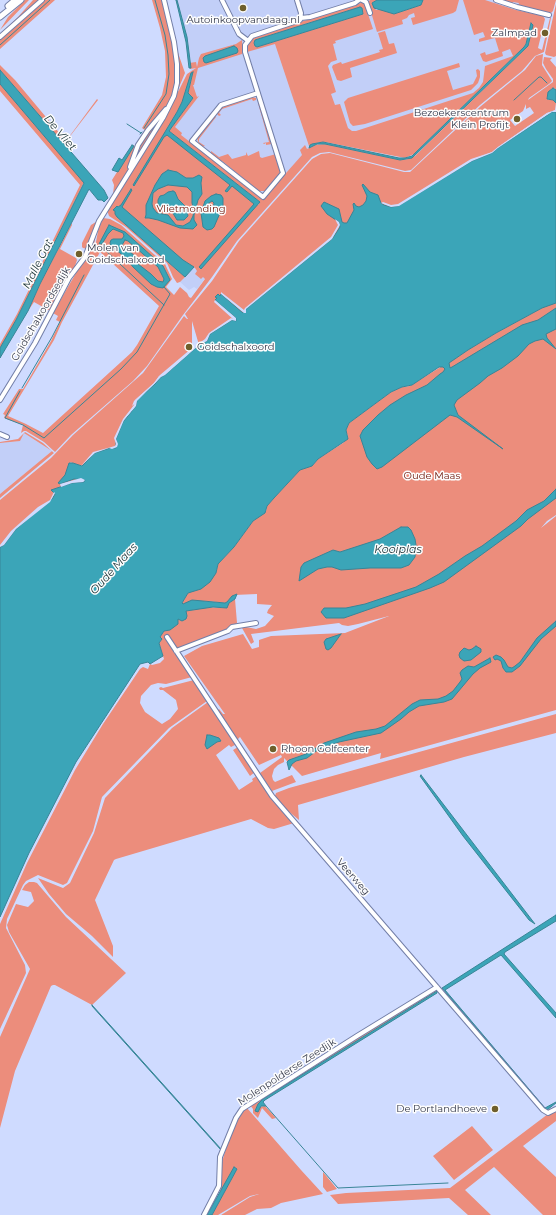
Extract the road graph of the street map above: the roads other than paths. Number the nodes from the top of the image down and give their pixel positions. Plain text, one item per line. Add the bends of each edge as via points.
1 (15, 0) edge
2 (21, 0) edge
3 (42, 0) edge
4 (164, 0) edge
5 (222, 0) edge
6 (297, 0) edge
7 (359, 0) edge
8 (362, 0) edge
9 (496, 0) edge
10 (370, 13) dead end
11 (549, 15) dead end
12 (1, 16) edge
13 (301, 18) junction
14 (0, 37) edge
15 (247, 40) junction
16 (258, 93) junction
17 (169, 106) junction
18 (129, 174) junction
19 (0, 400) edge
20 (0, 434) edge
21 (7, 437) dead end
22 (256, 622) dead end
23 (167, 637) dead end
24 (176, 651) junction
25 (437, 987) junction
26 (556, 1109) edge
27 (204, 1215) edge

1 - 12 main road
2 - 12 main road
3 - 14 street
4 - 17 street, Goidschalxoordsedijk via 178,73 176,88
5 - 15 street via 239,34
6 - 13 street
7 - 13 street
8 - 10 street via 366,2
9 - 11 street
13 - 15 street via 252,35
15 - 16 street via 245,52
16 - 16 street via 220,106 192,141 263,197 284,173
17 - 18 street, Goidschalxoordsedijk
17 - 18 street, Goidschalxoordsedijk via 138,145
18 - 19 street, Goidschalxoordsedijk via 100,221 85,257 69,278 35,343
20 - 21 street
22 - 24 street via 232,627 228,631
23 - 24 street, Veerweg
24 - 25 street, Veerweg via 272,796
25 - 26 street, Veerweg via 546,1113
25 - 27 street, Molenpolderse Zeedijk via 242,1109 220,1157 219,1186

